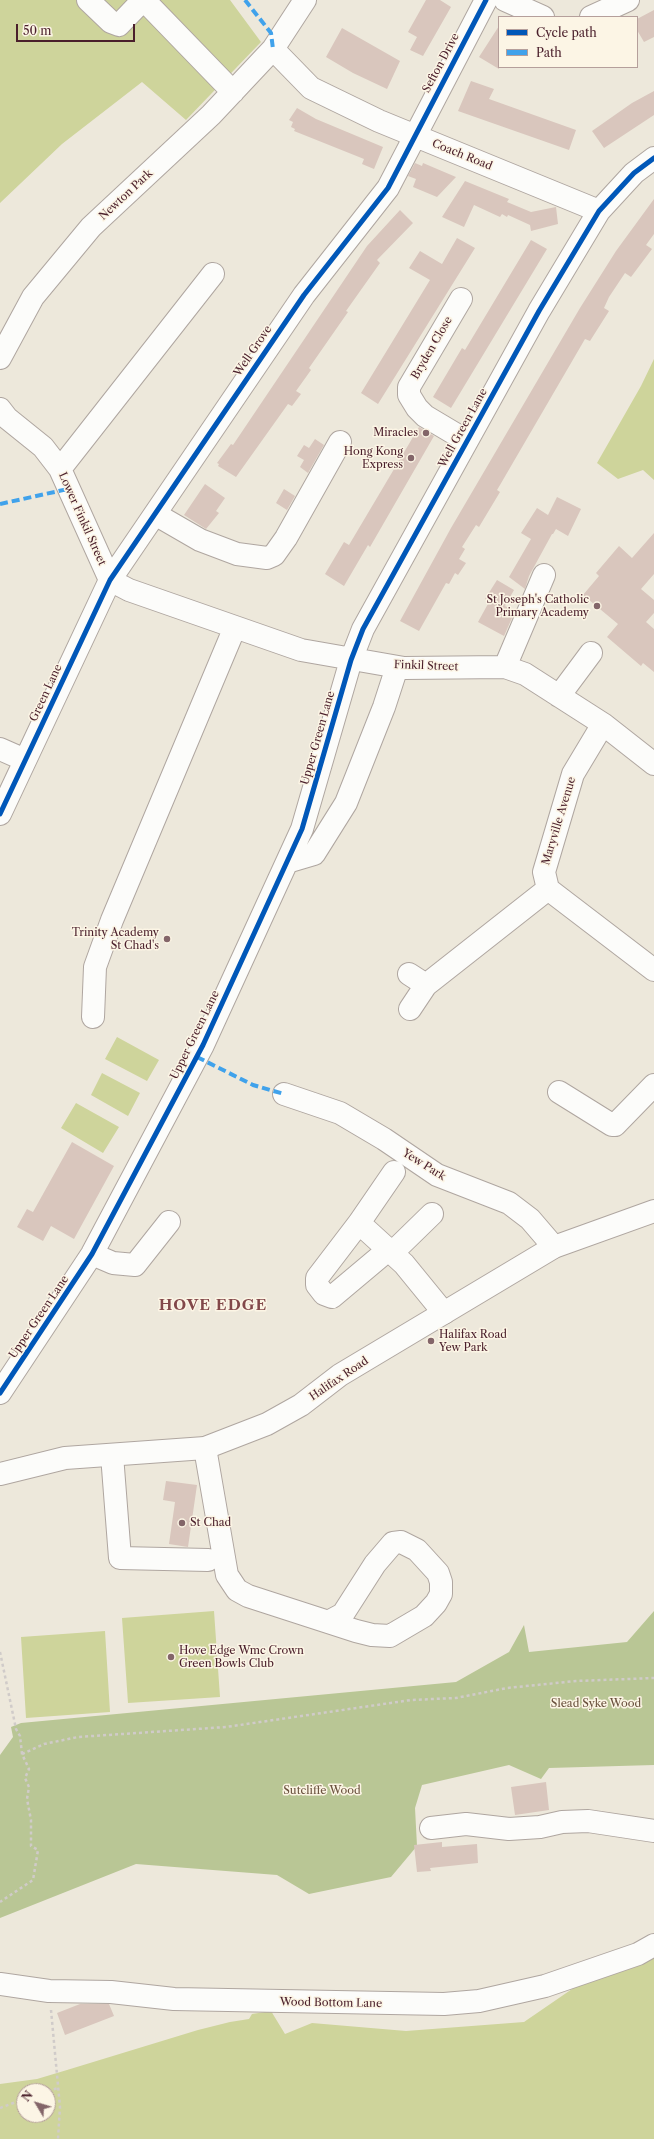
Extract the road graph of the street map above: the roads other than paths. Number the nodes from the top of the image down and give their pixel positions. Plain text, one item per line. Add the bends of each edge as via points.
1 (88, 0) edge
2 (143, 0) edge
3 (305, 0) edge
4 (486, 0) edge
5 (505, 0) edge
6 (628, 0) edge
7 (541, 16) edge
8 (593, 16) edge
9 (273, 49) junction
10 (233, 92) junction
11 (415, 135) junction
12 (654, 158) edge
13 (599, 211) junction
14 (213, 274) dead end
15 (461, 300) dead end
16 (0, 358) edge
17 (0, 409) edge
18 (467, 441) junction
19 (340, 442) dead end
20 (60, 469) junction
21 (155, 514) junction
22 (544, 575) dead end
23 (110, 580) junction
24 (235, 627) junction
25 (591, 653) dead end
26 (351, 660) junction
27 (397, 666) junction
28 (505, 667) junction
29 (559, 696) junction
30 (603, 724) junction
31 (0, 749) edge
32 (25, 760) junction
33 (654, 764) edge
34 (0, 814) edge
35 (287, 862) junction
36 (548, 889) junction
37 (654, 970) edge
38 (410, 1009) dead end
39 (93, 1017) dead end
40 (654, 1085) edge
41 (559, 1092) dead end
42 (284, 1094) dead end
43 (394, 1172) dead end
44 (654, 1212) edge
45 (432, 1214) dead end
46 (169, 1222) dead end
47 (359, 1223) junction
48 (554, 1247) junction
49 (390, 1252) junction
50 (92, 1254) junction
51 (444, 1313) junction
52 (2, 1386) edge
53 (205, 1448) junction
54 (112, 1455) junction
55 (0, 1474) edge
56 (208, 1560) dead end
57 (328, 1622) junction
58 (432, 1828) dead end
59 (654, 1831) edge
60 (654, 1945) edge
61 (0, 1984) edge

1 - 2 street via 111,22 119,25
2 - 10 street
3 - 9 street, Newton Park
4 - 11 street, Sefton Drive
5 - 7 street
6 - 8 street
9 - 10 street, Newton Park
9 - 11 street, Coach Road via 312,88 379,121
10 - 16 street, Newton Park via 212,115 91,226 33,297
11 - 13 street, Coach Road
11 - 21 street, Well Grove via 388,188 304,295
12 - 13 street, Well Green Lane via 634,173
13 - 18 street, Well Green Lane via 539,311
14 - 20 street
15 - 18 street, Bryden Close via 409,387 409,395 416,408 425,416
17 - 20 street, Lower Finkil Street via 43,448
18 - 26 street, Well Green Lane via 363,629
19 - 21 street via 286,538 274,555 267,558 237,554 200,540
20 - 23 street, Lower Finkil Street
21 - 23 street, Well Grove
22 - 28 street
23 - 24 street, Finkil Street via 129,590
23 - 32 street, Green Lane
24 - 26 street, Finkil Street via 301,650
24 - 39 street via 163,804 136,862 95,967
25 - 29 street
26 - 27 street, Finkil Street
26 - 35 street, Upper Green Lane via 302,829
27 - 28 street, Finkil Street
27 - 35 street via 384,707 346,803 314,854
28 - 29 street, Finkil Street via 525,674
29 - 30 street, Finkil Street
30 - 33 street, Finkil Street
30 - 36 street, Maryville Avenue via 573,774 544,872
31 - 32 street
32 - 34 street, Green Lane
35 - 50 street, Upper Green Lane via 203,1046
36 - 37 street
36 - 38 street via 418,980
40 - 41 street via 615,1125
42 - 48 street, Yew Park via 340,1113 437,1175 509,1203 530,1218
43 - 47 street
44 - 48 street, Halifax Road
45 - 49 street
46 - 50 street via 135,1265 112,1263
47 - 49 street
47 - 49 street via 317,1278 317,1285 324,1294 332,1297
48 - 51 street, Halifax Road
49 - 51 street via 404,1264
50 - 52 street, Upper Green Lane
51 - 53 street, Halifax Road via 340,1375 301,1405 267,1424
53 - 54 street, Halifax Road
53 - 57 street via 228,1576 237,1590 248,1596
54 - 55 street, Halifax Road via 65,1458
54 - 56 street via 120,1558
57 - 57 street via 372,1635 390,1636 424,1616 436,1603 441,1594 438,1573 417,1550 401,1542 393,1543 375,1564 343,1614
58 - 59 street via 466,1824 509,1829 588,1821
60 - 61 street, Wood Bottom Lane via 638,1954 545,1986 479,2001 444,2004 174,1999 111,1992 49,1991

